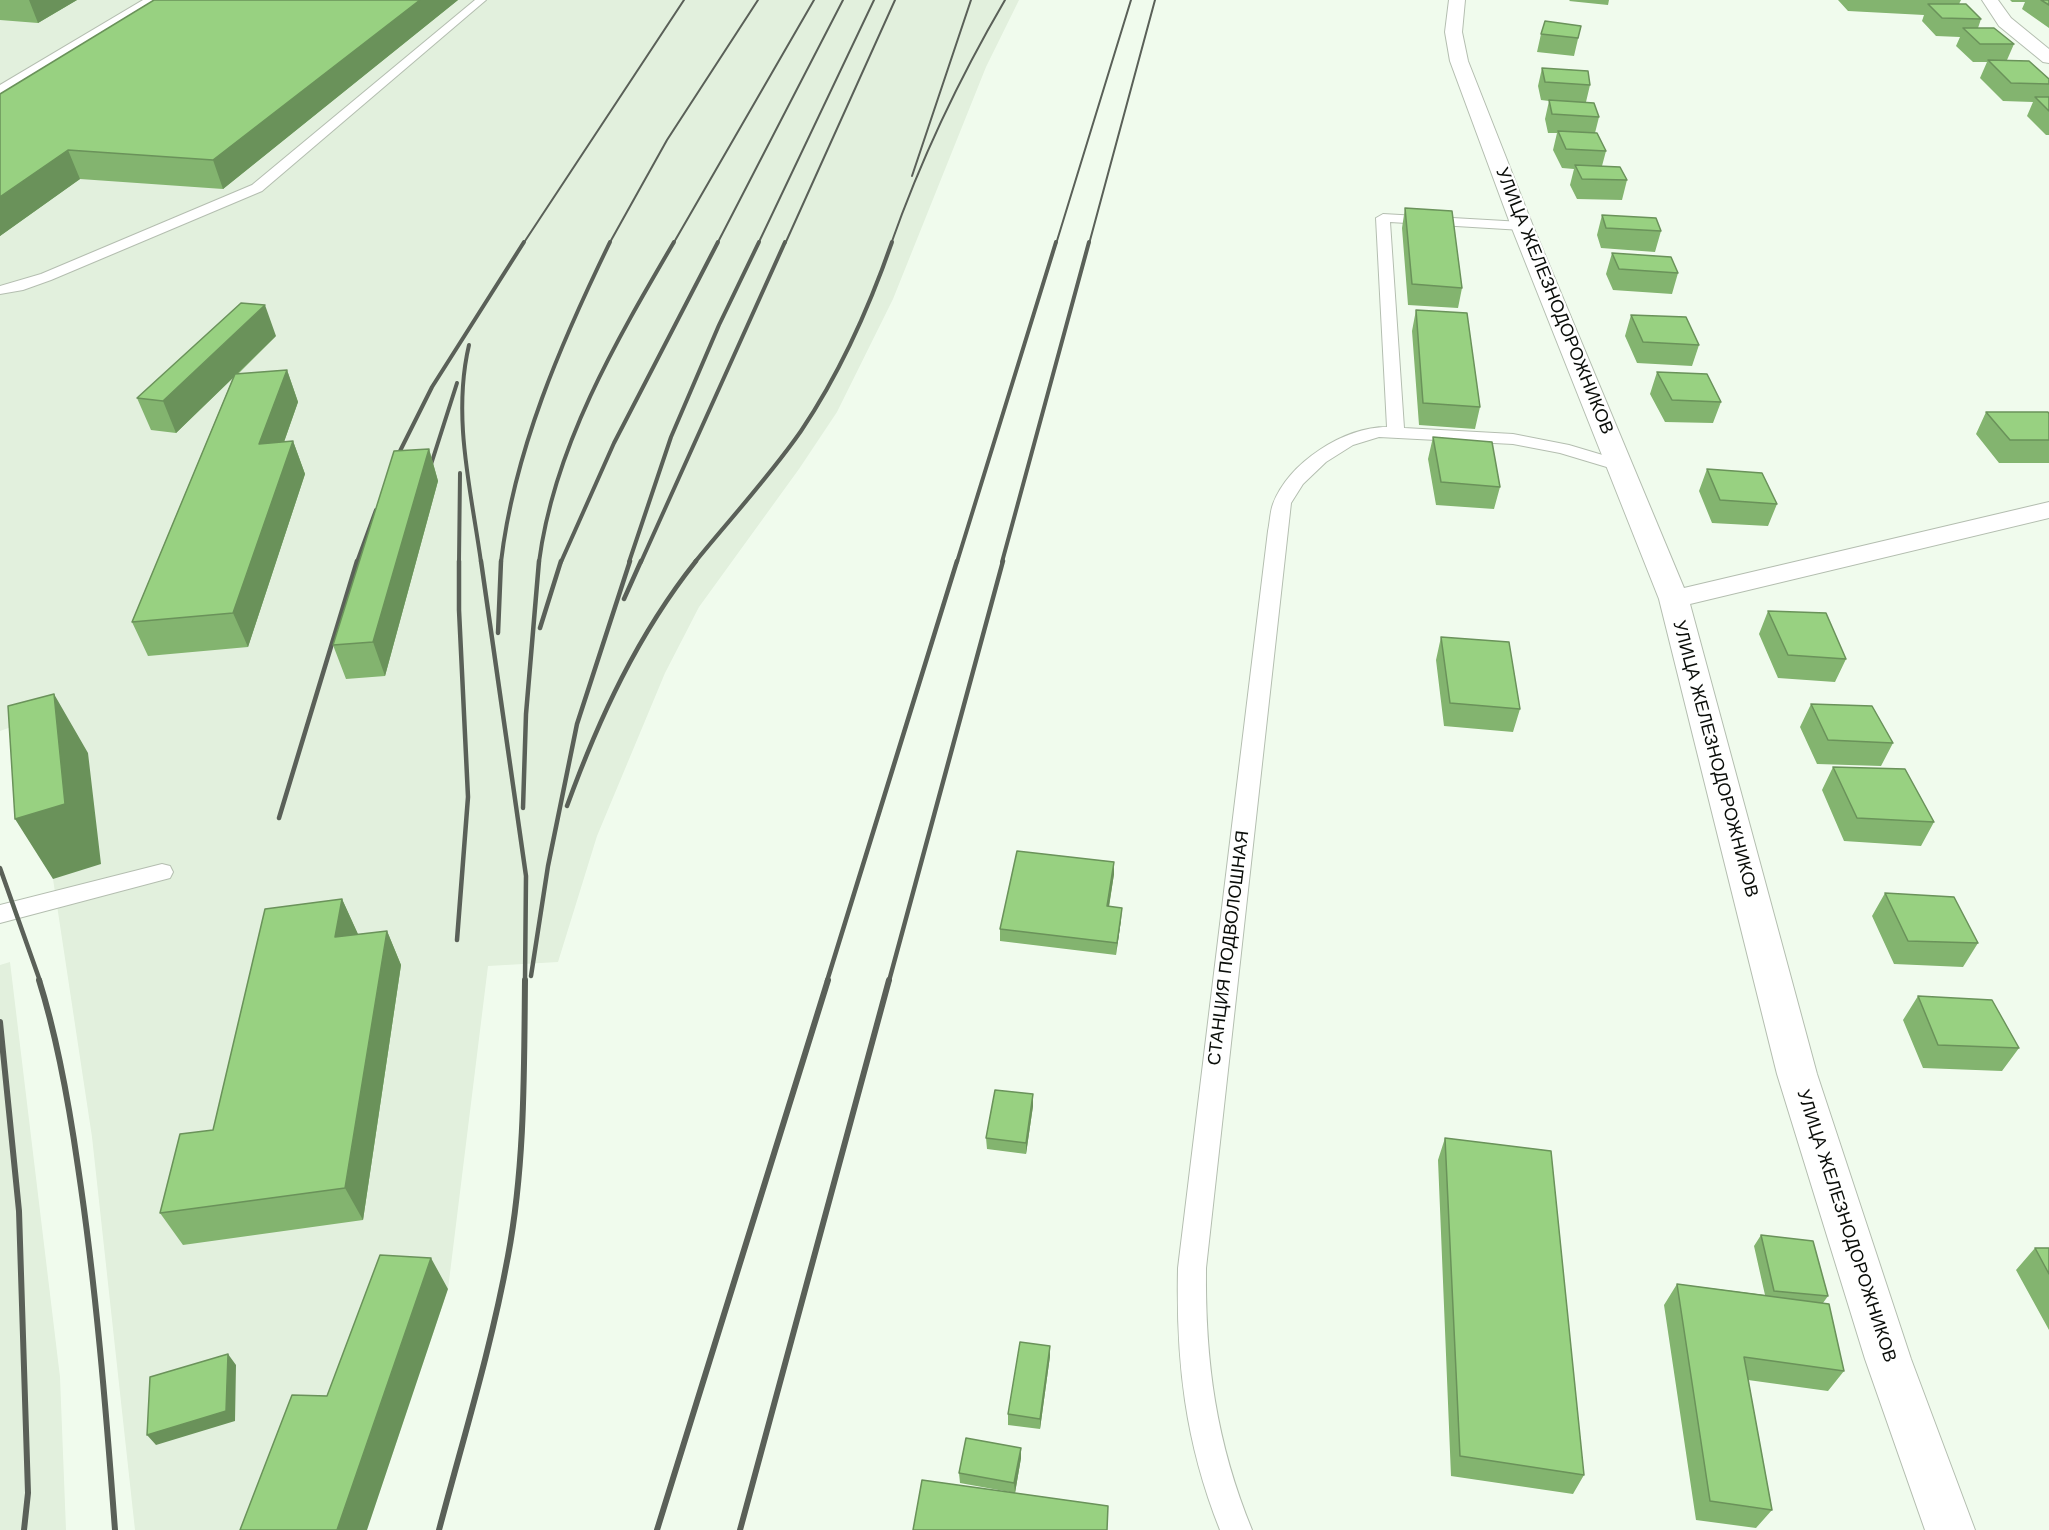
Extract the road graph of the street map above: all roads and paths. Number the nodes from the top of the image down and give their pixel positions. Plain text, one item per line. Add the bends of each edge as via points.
1 (151, 0) edge
2 (481, 0) edge
3 (1457, 0) edge
4 (1989, 0) edge
5 (2049, 58) edge
6 (0, 90) edge
7 (1522, 226) junction
8 (0, 290) edge
9 (1396, 432) junction
10 (1620, 466) junction
11 (2049, 510) edge
12 (1674, 599) junction
13 (162, 872) dead end
14 (0, 914) edge
15 (1236, 1530) edge
16 (1950, 1530) edge

1 - 6 lane
2 - 8 lane via 257,188 46,277
3 - 7 street, УЛИЦА ЖЕЛЕЗНОДОРОЖНИКОВ via 1453,30 1457,62
4 - 5 street via 2005,22
7 - 9 lane via 1383,218
7 - 10 street, УЛИЦА ЖЕЛЕЗНОДОРОЖНИКОВ
9 - 10 lane, СТАНЦИЯ ПОДВОЛОШНАЯ via 1513,439
9 - 15 lane, СТАНЦИЯ ПОДВОЛОШНАЯ via 1372,433 1352,440 1310,465 1282,503 1277,531 1192,1268 1190,1326 1202,1430 1221,1496
10 - 12 street, УЛИЦА ЖЕЛЕЗНОДОРОЖНИКОВ
11 - 12 street
12 - 16 street, УЛИЦА ЖЕЛЕЗНОДОРОЖНИКОВ via 1797,1074 1888,1359
13 - 14 lane

